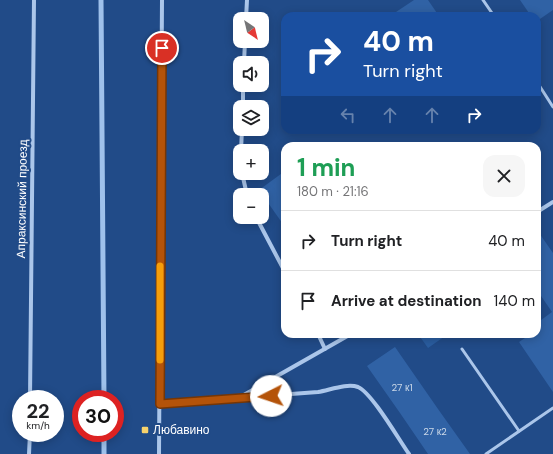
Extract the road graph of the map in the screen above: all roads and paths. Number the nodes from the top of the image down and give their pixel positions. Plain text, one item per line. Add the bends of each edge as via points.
1 (34, 0) edge
2 (162, 0) edge
3 (247, 0) edge
4 (483, 0) edge
5 (246, 12) edge
6 (491, 12) edge
7 (541, 88) edge
8 (553, 107) edge
9 (553, 202) edge
10 (541, 210) edge
11 (260, 224) edge
12 (281, 264) edge
13 (320, 338) edge
14 (344, 338) edge
15 (325, 349) junction
16 (462, 349) dead end
17 (30, 390) edge
18 (240, 398) junction
19 (160, 404) junction
20 (553, 408) edge
21 (519, 432) junction
22 (30, 442) edge
23 (29, 454) edge
24 (159, 454) edge
25 (409, 454) edge
26 (486, 454) edge

1 - 17 street, Апраксинский проезд
2 - 19 street
3 - 5 street
4 - 6 lane
7 - 8 lane
9 - 10 street
11 - 12 street
13 - 15 street
14 - 15 street
15 - 18 street
16 - 21 lane
18 - 19 street
18 - 25 street via 318,392 343,386 357,387 368,394
19 - 24 street
20 - 21 lane
21 - 26 lane
22 - 23 street

